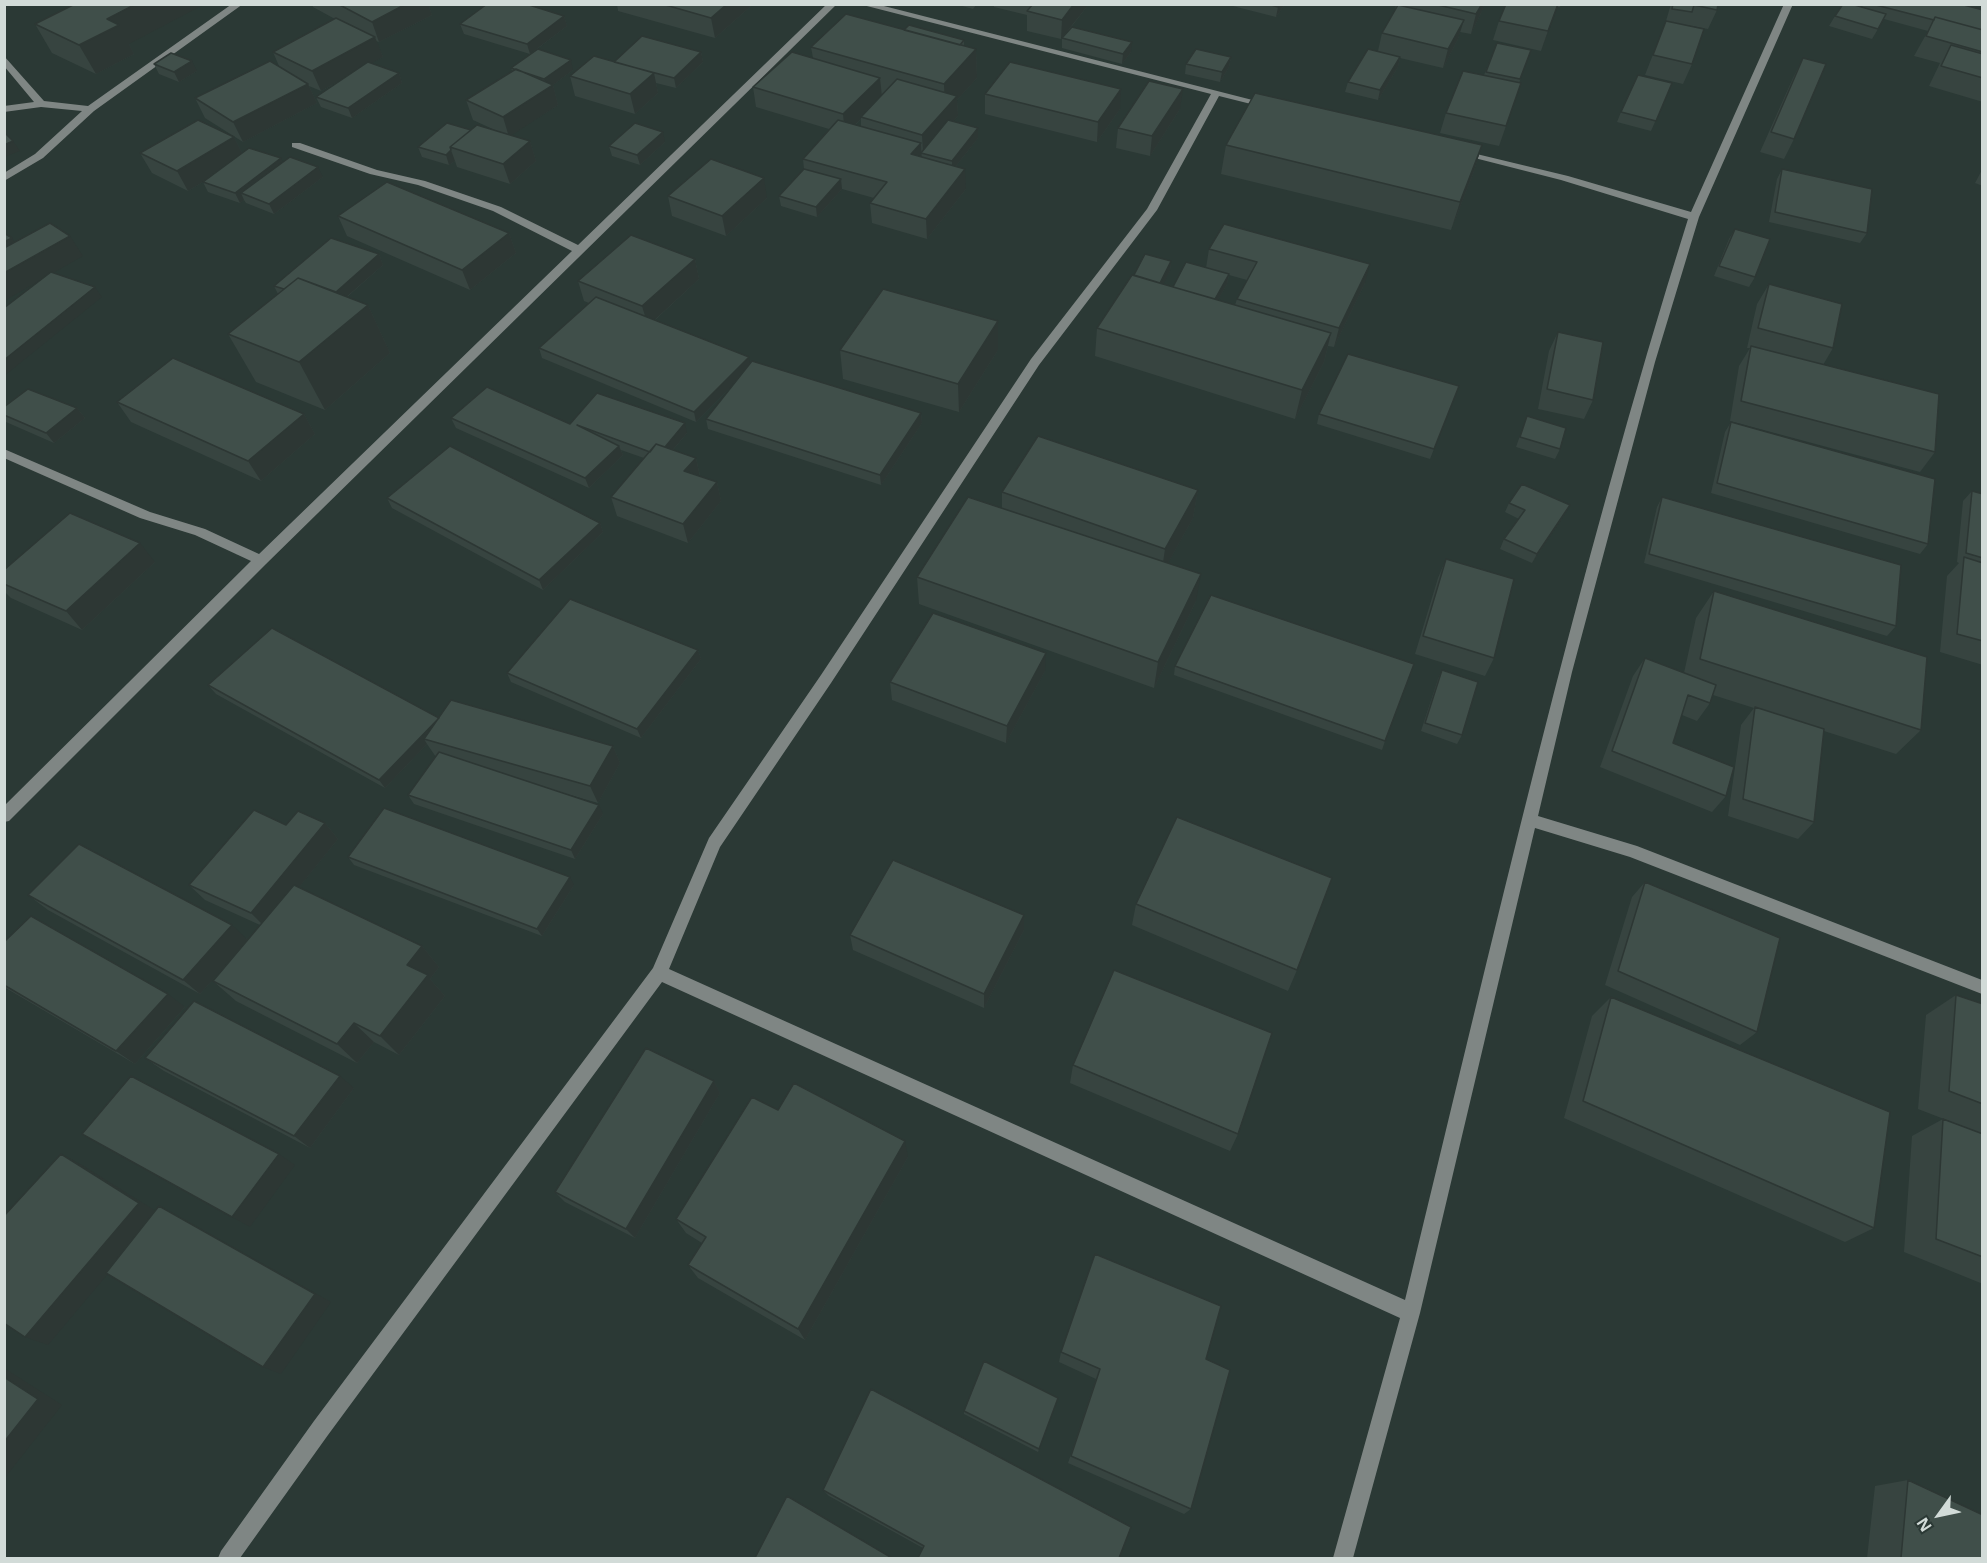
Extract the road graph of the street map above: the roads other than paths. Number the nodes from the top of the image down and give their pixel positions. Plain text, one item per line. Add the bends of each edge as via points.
1 (239, 4) edge
2 (833, 4) edge
3 (863, 4) edge
4 (1789, 4) edge
5 (4, 59) edge
6 (1216, 93) junction
7 (41, 104) junction
8 (4, 109) edge
9 (90, 109) junction
10 (1286, 110) edge
11 (296, 145) dead end
12 (1448, 150) edge
13 (4, 178) edge
14 (1694, 217) junction
15 (579, 250) junction
16 (4, 453) edge
17 (261, 560) junction
18 (4, 816) edge
19 (1528, 820) junction
20 (659, 973) junction
21 (1983, 987) edge
22 (1411, 1313) junction
23 (228, 1558) edge
24 (1343, 1558) edge

1 - 9 street
2 - 15 street
3 - 6 street
4 - 14 street
5 - 7 street
6 - 10 street
6 - 20 street via 1152,210 1035,362 714,843
7 - 8 street
7 - 9 street
9 - 13 street via 39,156
11 - 15 street via 497,209
12 - 14 street via 1564,178
14 - 19 street via 1649,362
15 - 17 street
16 - 17 street
17 - 18 street
19 - 21 street via 1632,851
19 - 22 street
20 - 22 street
20 - 23 street
22 - 24 street

